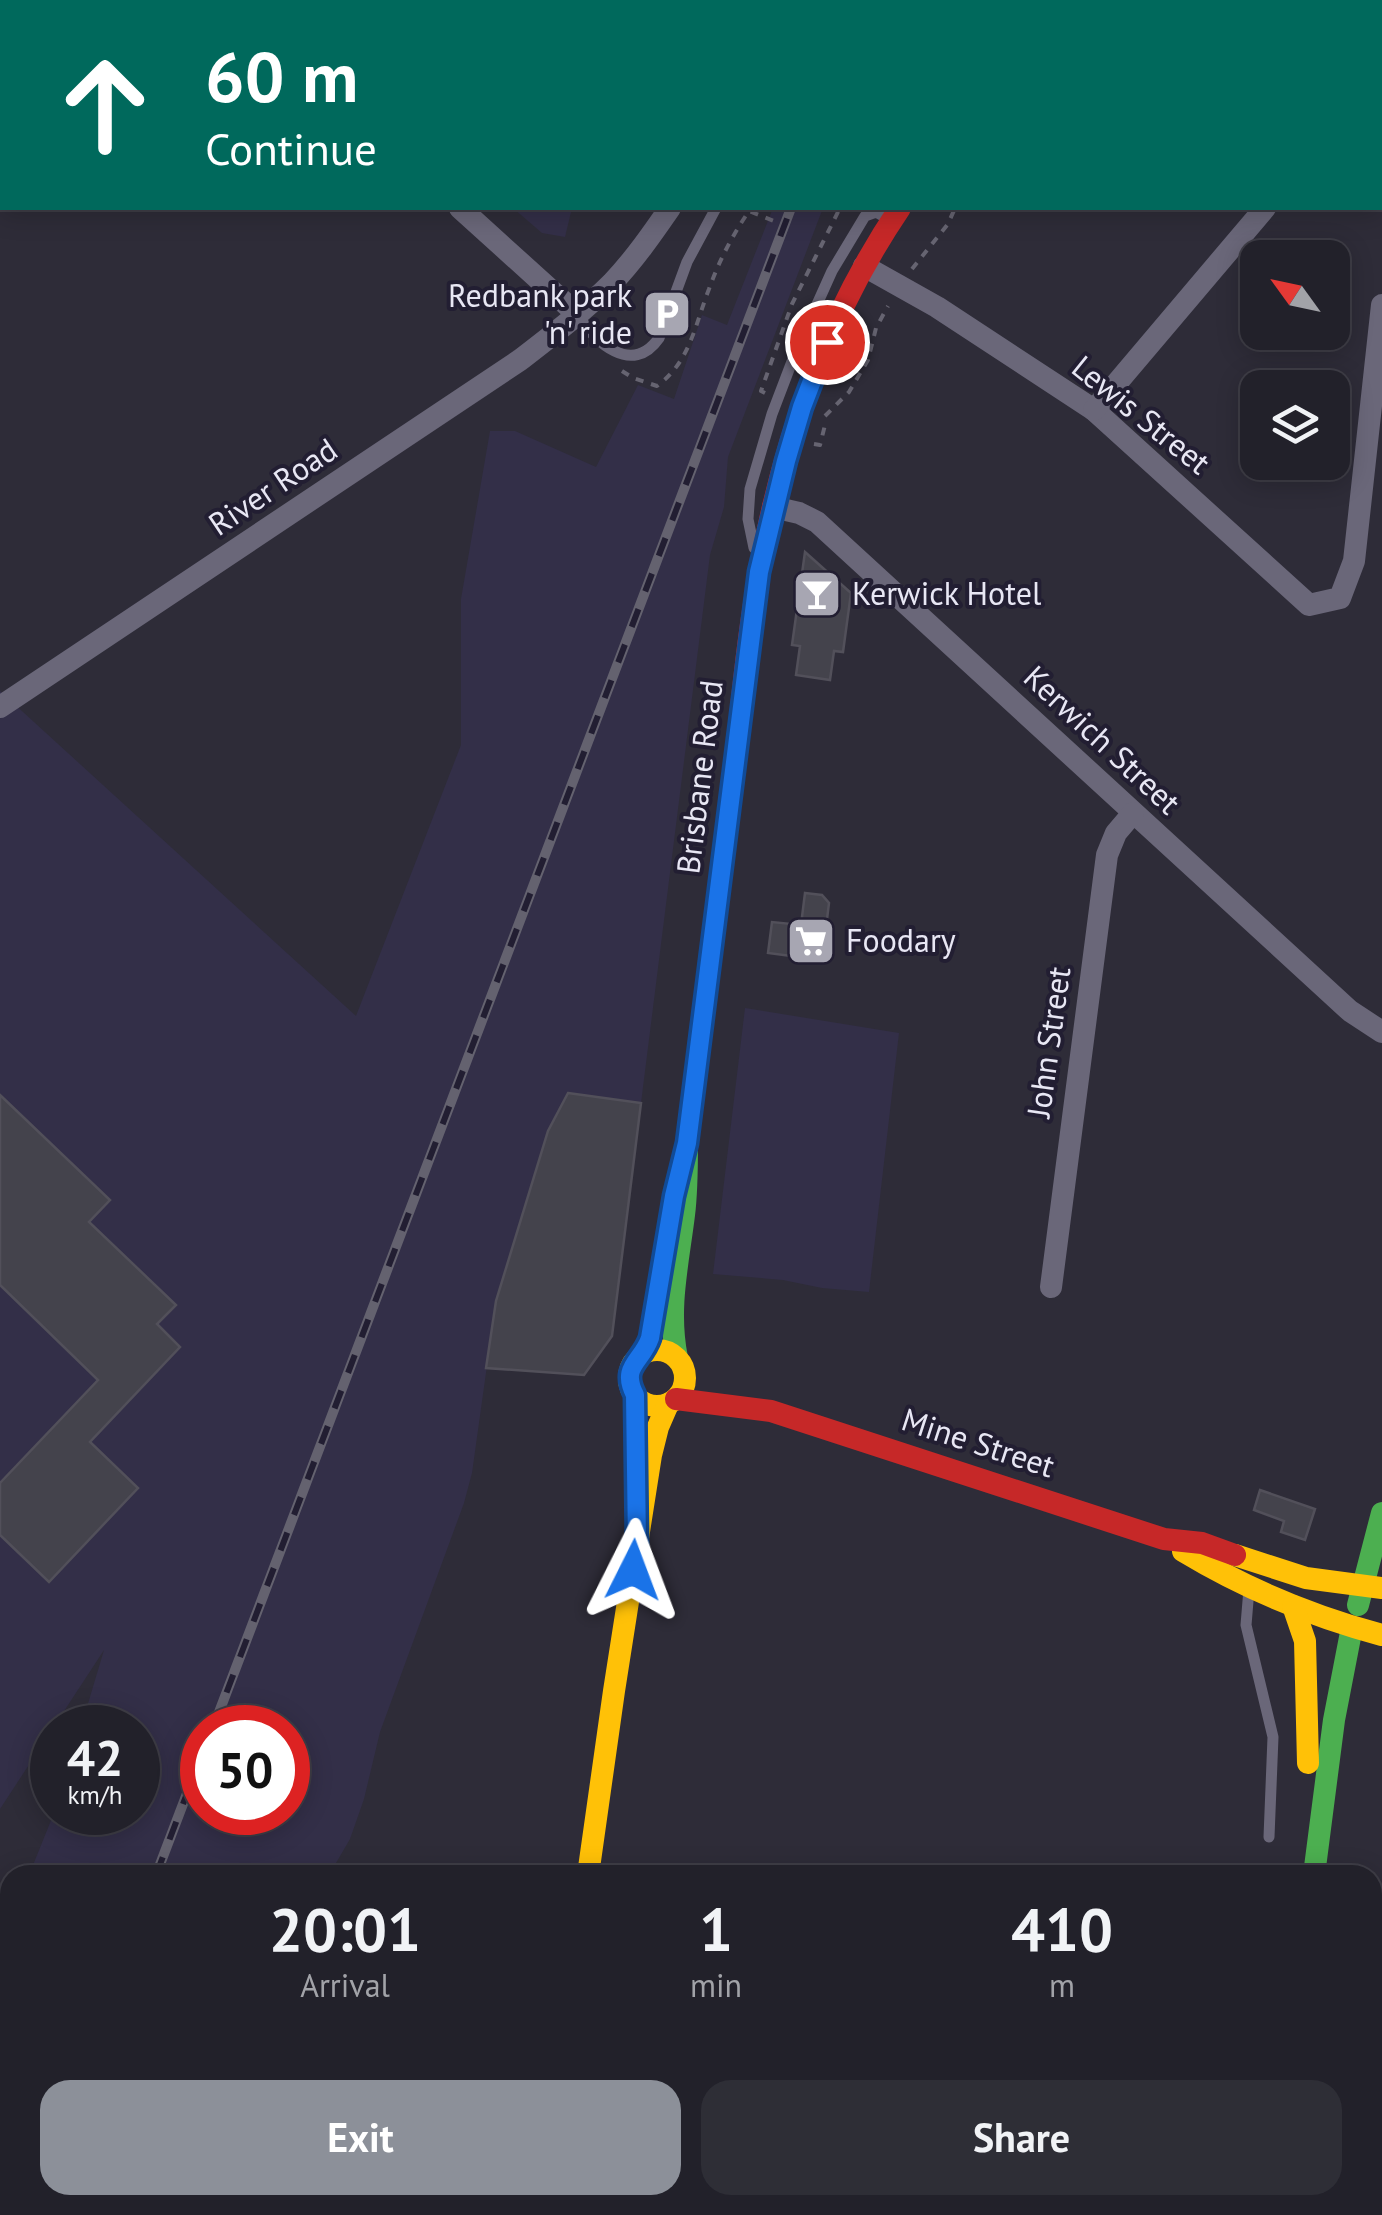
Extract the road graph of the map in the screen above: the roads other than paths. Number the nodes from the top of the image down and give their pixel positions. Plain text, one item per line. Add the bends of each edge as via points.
1 (462, 210) edge
2 (669, 210) edge
3 (715, 210) edge
4 (1262, 210) edge
5 (895, 214) edge
6 (864, 266) junction
7 (1382, 306) edge
8 (578, 314) junction
9 (1094, 410) junction
10 (773, 507) junction
11 (759, 572) junction
12 (0, 708) edge
13 (1133, 813) junction
14 (1382, 1032) edge
15 (687, 1143) junction
16 (1051, 1286) dead end
17 (645, 1352) junction
18 (680, 1362) junction
19 (635, 1395) junction
20 (672, 1402) junction
21 (771, 1411) junction
22 (1382, 1513) edge
23 (1164, 1539) junction
24 (637, 1544) junction
25 (1372, 1587) edge
26 (1249, 1589) junction
27 (1293, 1606) junction
28 (1352, 1627) junction
29 (1382, 1634) edge
30 (1324, 1779) junction
31 (1269, 1837) dead end
32 (589, 1865) edge
33 (1315, 1865) edge

1 - 8 street
2 - 8 street, River Road via 629,264
3 - 8 lane via 650,349 618,352 589,332
4 - 9 street
5 - 6 main road, Brisbane Road
5 - 11 lane via 869,212 849,240 772,414 748,503
6 - 9 street, Lewis Street
6 - 10 main road, Brisbane Road via 807,392
7 - 9 street, Lewis Street via 1354,561 1340,598 1309,604
8 - 12 street, River Road via 470,395
10 - 11 main road, Brisbane Road
10 - 13 street, Kerwich Street via 816,522
11 - 15 main road, Brisbane Road
13 - 14 street, Kerwich Street
13 - 16 street, John Street via 1107,855
15 - 17 main road, Brisbane Road
15 - 18 main road, Brisbane Road via 671,1317
17 - 18 main road via 669,1352
17 - 19 main road via 629,1376
18 - 20 main road via 686,1382
18 - 21 main road, Mine Street
19 - 20 main road via 650,1406
19 - 24 main road
20 - 21 main road, Mine Street
20 - 24 main road via 660,1416
21 - 23 main road, Mine Street
22 - 25 main road
23 - 25 main road, Mine Street via 1202,1543 1306,1578
23 - 26 main road, Mine Street
24 - 32 main road
25 - 28 main road
26 - 27 main road, Mine Street
26 - 31 lane via 1246,1625 1273,1736
27 - 28 main road, Mine Street
27 - 30 main road via 1306,1650 1308,1767
28 - 29 main road, Mine Street
28 - 30 main road
30 - 33 main road

